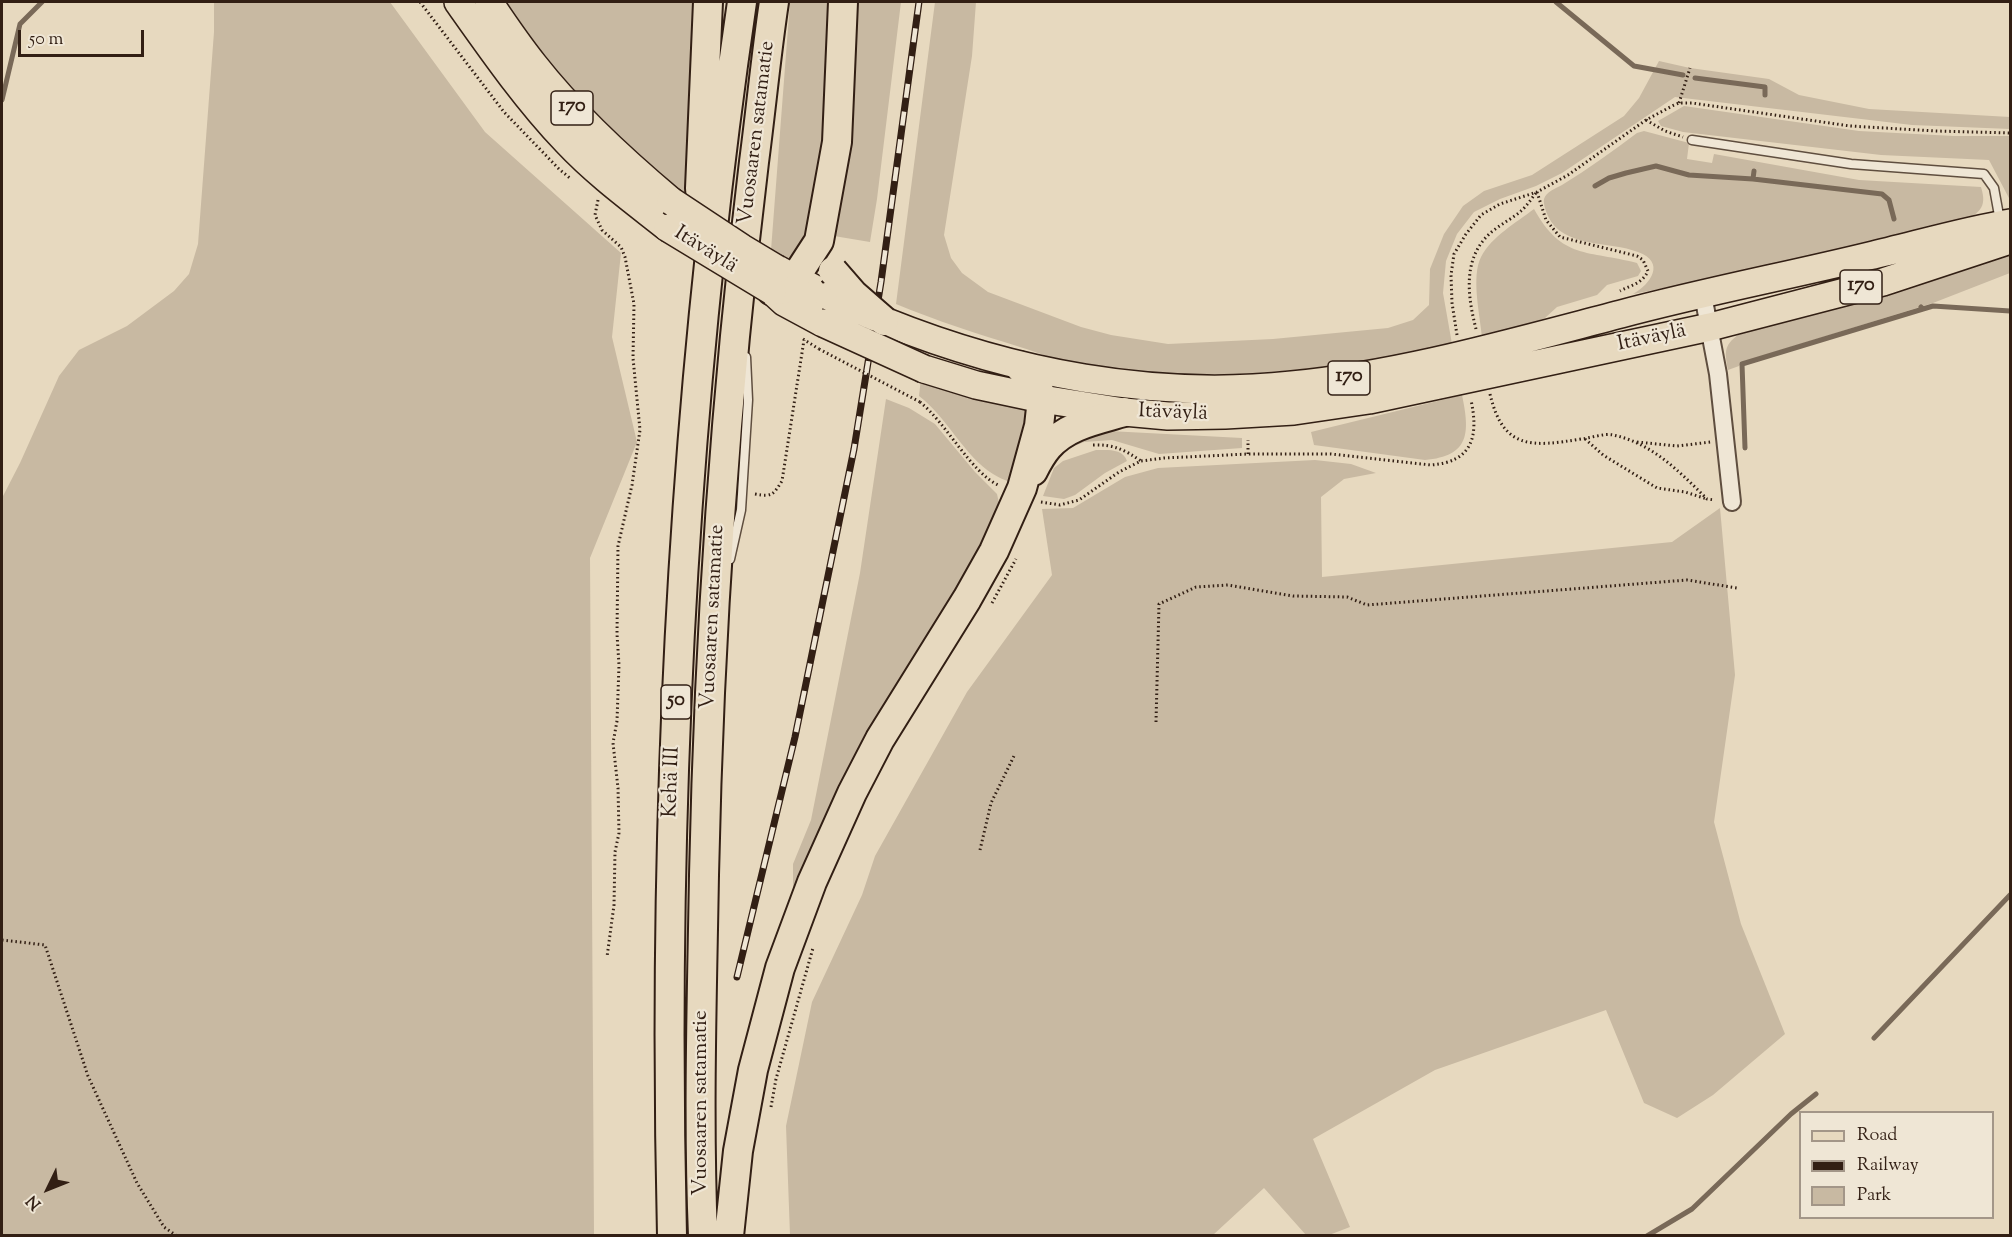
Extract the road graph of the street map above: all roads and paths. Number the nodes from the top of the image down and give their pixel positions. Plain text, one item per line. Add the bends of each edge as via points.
1 (458, 2) edge
2 (489, 2) edge
3 (708, 2) edge
4 (742, 2) edge
5 (774, 2) edge
6 (843, 2) edge
7 (1690, 68) dead end
8 (1679, 103) junction
9 (1646, 120) junction
10 (2010, 133) edge
11 (1692, 140) joint
12 (1537, 192) junction
13 (599, 195) dead end
14 (2007, 229) edge
15 (819, 242) junction
16 (709, 258) junction
17 (742, 265) junction
18 (781, 279) junction
19 (830, 284) junction
20 (1616, 293) dead end
21 (1703, 295) junction
22 (884, 321) joint
23 (1710, 327) junction
24 (814, 331) junction
25 (745, 333) dead end
26 (1478, 334) dead end
27 (1458, 340) dead end
28 (746, 344) dead end
29 (819, 349) dead end
30 (1019, 366) junction
31 (1488, 386) dead end
32 (1469, 393) dead end
33 (1042, 399) junction
34 (1124, 412) junction
35 (1585, 439) junction
36 (1248, 440) dead end
37 (1632, 441) junction
38 (1725, 441) junction
39 (1090, 446) dead end
40 (1248, 454) junction
41 (1141, 461) junction
42 (1021, 492) junction
43 (755, 494) dead end
44 (1707, 499) junction
45 (1732, 502) joint
46 (1018, 553) dead end
47 (728, 568) dead end
48 (725, 580) dead end
49 (1737, 588) dead end
50 (989, 609) dead end
51 (712, 638) junction
52 (1156, 722) dead end
53 (1015, 754) dead end
54 (980, 850) dead end
55 (2, 940) edge
56 (815, 944) dead end
57 (607, 957) dead end
58 (770, 1114) dead end
59 (177, 1236) edge
60 (672, 1236) edge
61 (703, 1236) edge
62 (729, 1236) edge

1 - 18 main road, Itäväylä / 170, bridge via 524,94 568,144 630,198 668,228
2 - 18 main road, Itäväylä / 170, bridge via 564,100 632,168 671,201
3 - 16 highway via 700,188
4 - 16 highway, Vuosaaren satamatie
5 - 17 highway, Vuosaaren satamatie
6 - 15 highway via 837,142
7 - 8 path
8 - 9 path
8 - 10 path via 1850,126
9 - 11 path
9 - 12 path
11 - 14 lane via 1851,164 1984,174 1994,188
12 - 20 path via 1546,220 1560,237 1644,260 1648,272 1645,278
12 - 26 path via 1523,210 1478,246 1470,265 1470,305
12 - 27 path via 1481,215 1454,254 1452,303
13 - 57 path via 595,215 602,230 621,247 634,304 633,358 640,430 633,484 618,546 619,665 613,743 619,834
14 - 21 main road, Itäväylä / 170
14 - 23 main road, Itäväylä / 170 via 1882,282
15 - 18 highway
15 - 19 highway
16 - 60 highway, Kehä III / 50 via 690,486 671,835
17 - 25 lane
17 - 51 highway, Vuosaaren satamatie
18 - 19 main road, Itäväylä / 170
18 - 24 main road, Itäväylä / 170 via 784,302
19 - 22 highway, bridge via 853,294
21 - 23 street
21 - 30 main road, Itäväylä / 170 via 1543,336 1366,375 1292,386 1168,387 1105,382
22 - 30 main road, Itäväylä / 170 via 930,340
23 - 34 main road, Itäväylä / 170 via 1390,395 1294,411 1225,416
23 - 38 street
24 - 33 main road, Itäväylä / 170, bridge via 976,385
24 - 43 path via 782,481 774,493
28 - 47 lane via 748,400 741,510
29 - 42 path, bridge via 920,402 984,475
30 - 33 highway via 1038,388
31 - 35 path via 1500,424 1515,437 1533,444
32 - 40 path via 1474,434 1464,454 1446,464 1331,454
33 - 34 main road, Itäväylä / 170
33 - 42 highway via 1039,426
34 - 42 highway via 1064,432 1047,448
35 - 37 path via 1611,434
35 - 44 path via 1602,455 1657,488
36 - 40 path
37 - 38 path via 1677,446
37 - 44 path via 1660,456
38 - 45 street
39 - 41 path via 1107,444
40 - 41 path
41 - 42 path via 1079,500 1060,505
42 - 62 highway via 967,599 880,739 812,882 780,968 753,1070 738,1151
44 - 45 path
46 - 50 path
48 - 51 lane
49 - 52 path via 1687,580 1368,605 1347,597 1293,596 1228,585 1196,587 1160,604
51 - 61 highway, Vuosaaren satamatie via 701,1024
53 - 54 path via 991,803
55 - 59 path via 45,945 88,1076 138,1183 164,1227
56 - 58 path via 776,1079

